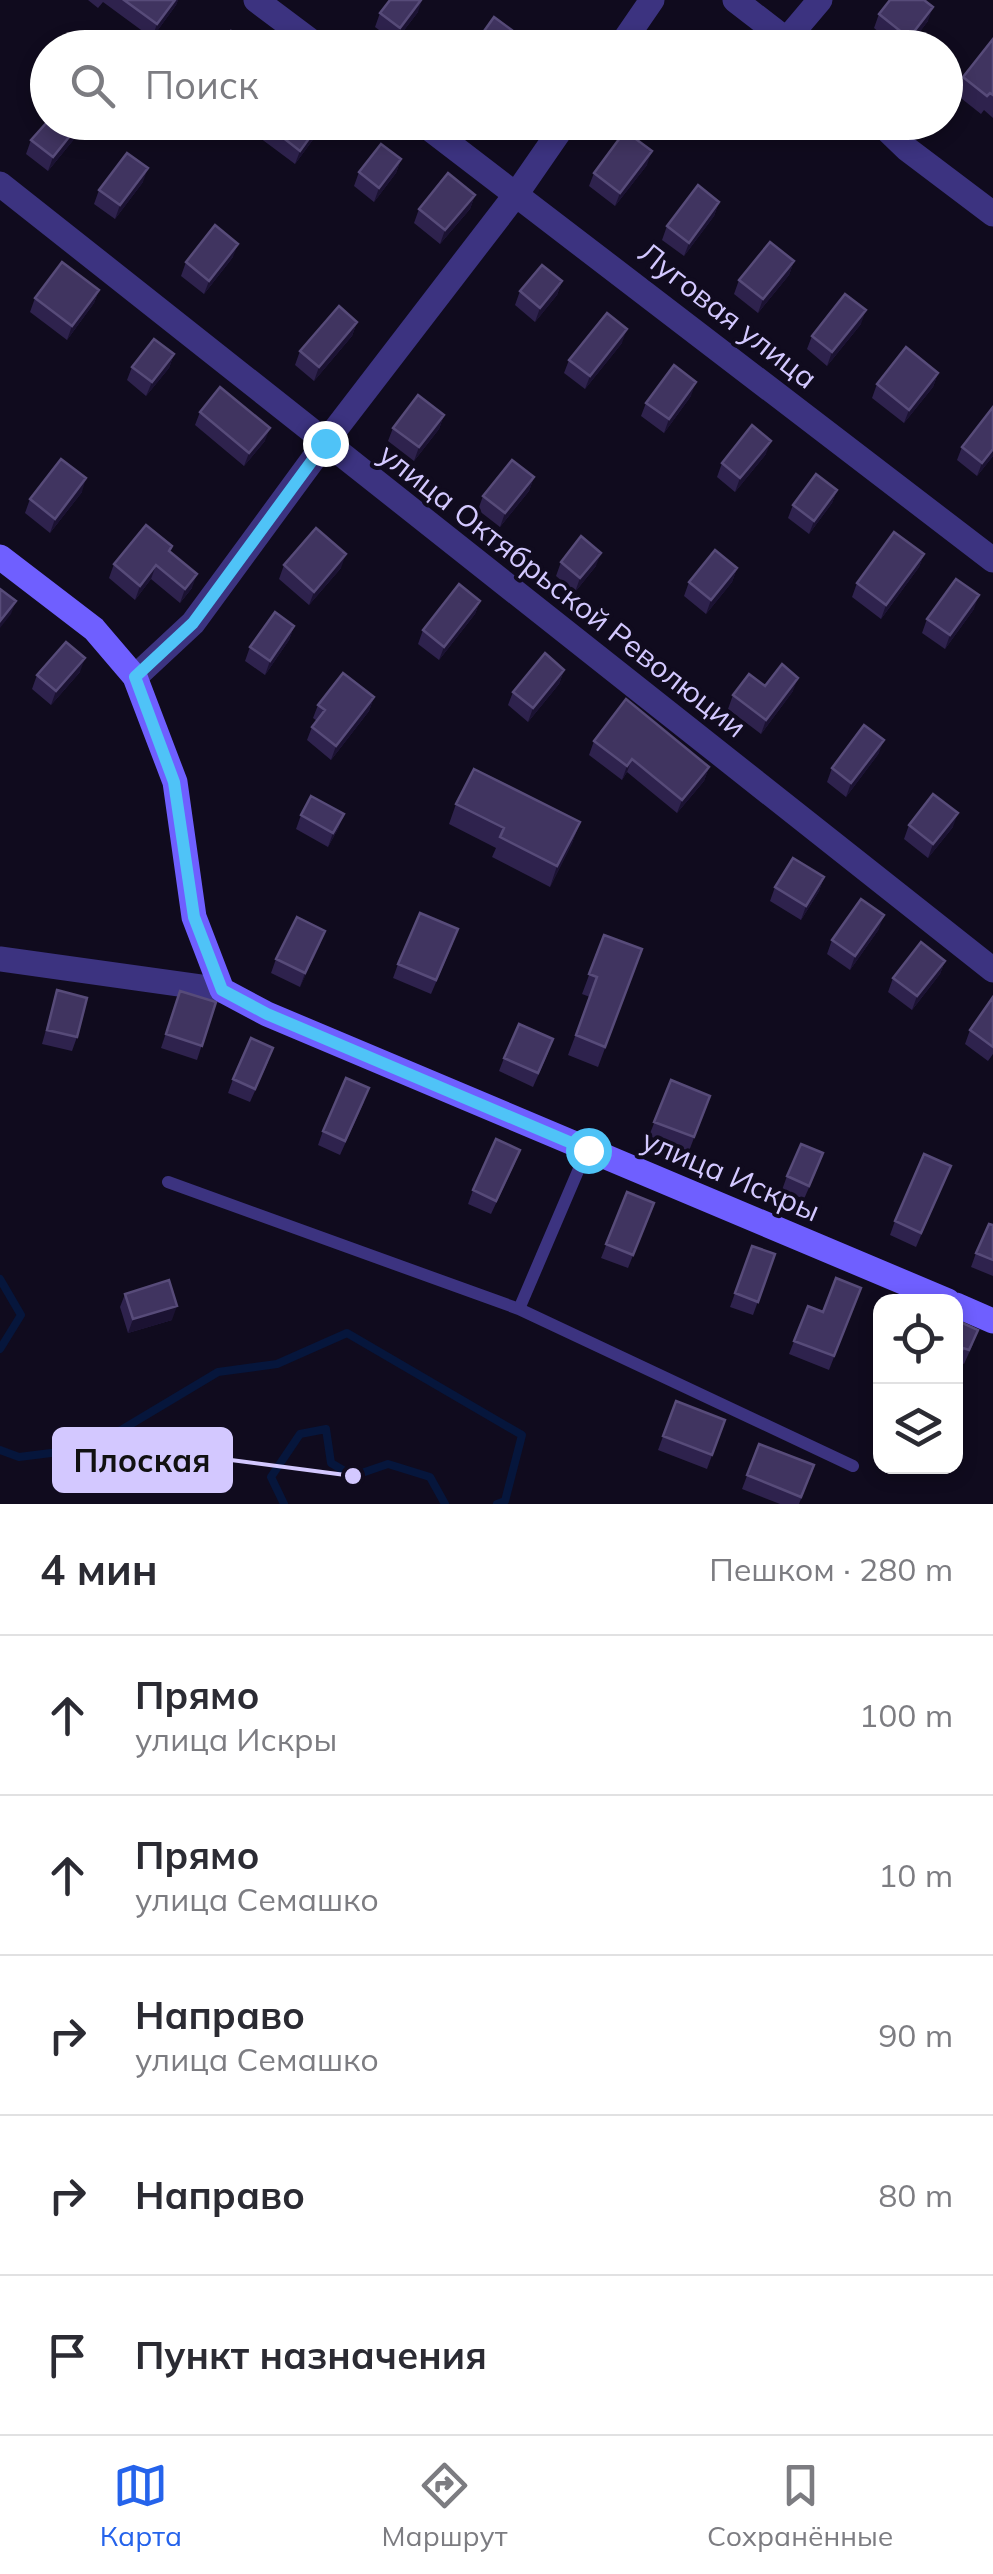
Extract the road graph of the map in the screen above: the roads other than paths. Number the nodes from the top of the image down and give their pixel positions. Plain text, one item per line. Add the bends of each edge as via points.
1 (256, 0) edge
2 (652, 0) edge
3 (735, 0) edge
4 (820, 0) edge
5 (296, 30) edge
6 (631, 30) edge
7 (775, 30) edge
8 (800, 30) edge
9 (445, 140) edge
10 (553, 140) edge
11 (897, 140) edge
12 (0, 184) edge
13 (516, 193) junction
14 (993, 214) edge
15 (325, 443) junction
16 (0, 557) edge
17 (993, 560) edge
18 (135, 677) junction
19 (0, 960) edge
20 (993, 970) edge
21 (222, 990) junction
22 (588, 1150) junction
23 (168, 1182) dead end
24 (929, 1294) edge
25 (963, 1308) edge
26 (519, 1309) junction
27 (993, 1321) edge
28 (854, 1466) dead end

1 - 5 street
2 - 6 street
3 - 7 street
4 - 8 street
9 - 13 street, Луговая улица
10 - 13 street
11 - 14 street
12 - 15 street, улица Октябрьской Революции
13 - 15 street
13 - 17 street, Луговая улица
15 - 18 street via 193,623
15 - 20 street, улица Октябрьской Революции
16 - 18 main road via 94,629
18 - 21 main road via 174,782 194,917
19 - 21 street
21 - 22 main road, улица Искры
22 - 24 main road, улица Искры
22 - 26 lane
23 - 26 lane
25 - 27 main road
26 - 28 lane

